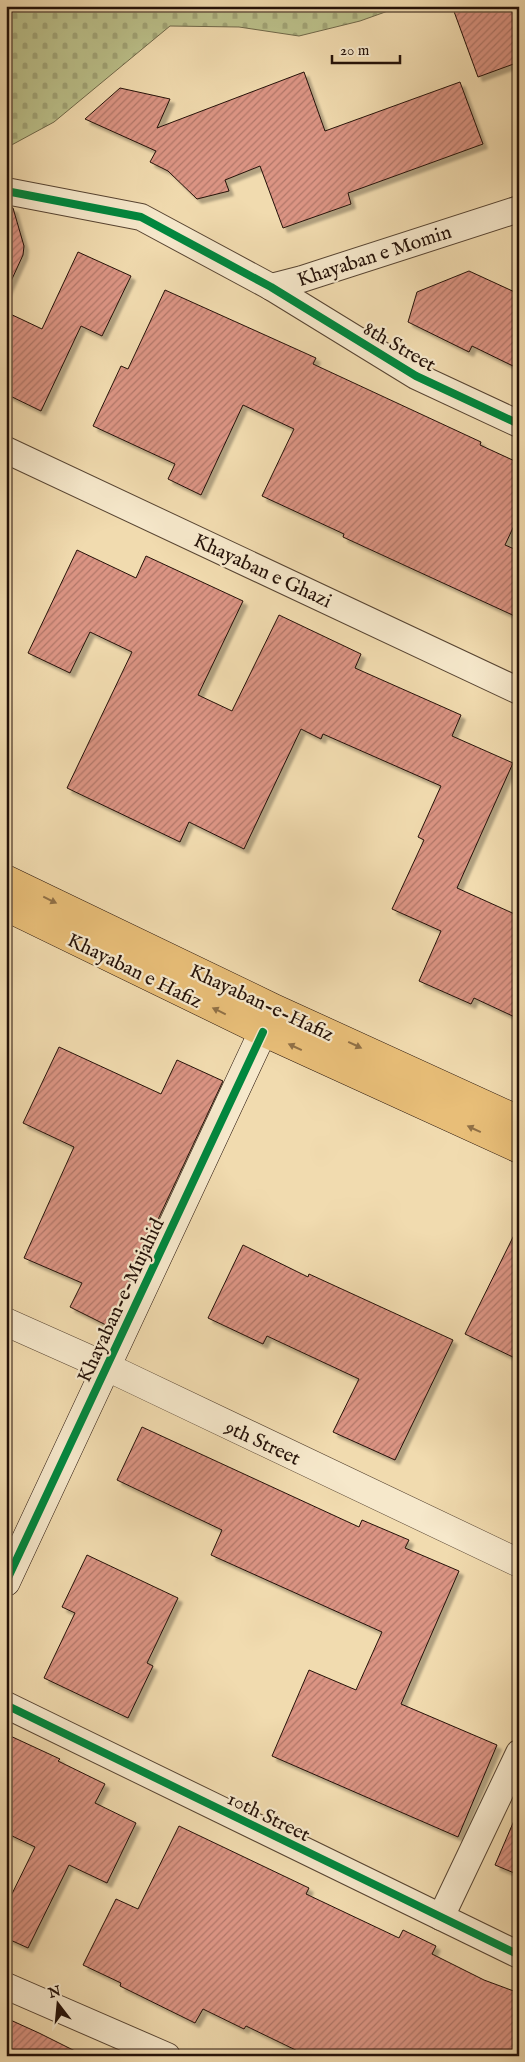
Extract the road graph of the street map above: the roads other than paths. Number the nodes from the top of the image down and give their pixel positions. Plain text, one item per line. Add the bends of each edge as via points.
1 (6, 191) edge
2 (519, 208) edge
3 (271, 287) junction
4 (519, 424) edge
5 (6, 450) edge
6 (519, 691) edge
7 (6, 879) edge
8 (6, 907) edge
9 (268, 1020) junction
10 (519, 1120) edge
11 (519, 1149) edge
12 (6, 1322) edge
13 (107, 1368) junction
14 (519, 1563) edge
15 (6, 1582) edge
16 (6, 1706) edge
17 (518, 1755) edge
18 (441, 1917) junction
19 (519, 1955) edge
20 (6, 1986) edge
21 (167, 2056) edge

1 - 3 street, Khayaban e Momin via 141,217
2 - 3 street, Khayaban e Momin
3 - 4 street, 8th Street via 416,376
5 - 6 street, Khayaban e Ghazi
7 -> 9 main road, Khayaban-e-Hafiz
9 -> 8 main road, Khayaban e Hafiz
9 -> 10 main road, Khayaban-e-Hafiz
11 -> 9 main road, Khayaban-e-Hafiz
9 - 13 main road, Khayaban-e-Mujahid
12 - 13 main road, 9th Street
13 - 14 main road, 9th Street
13 - 15 main road, Khayaban-e-Mujahid
16 - 18 street, 10th Street
17 - 18 street
18 - 19 street, 10th Street
20 - 21 street

